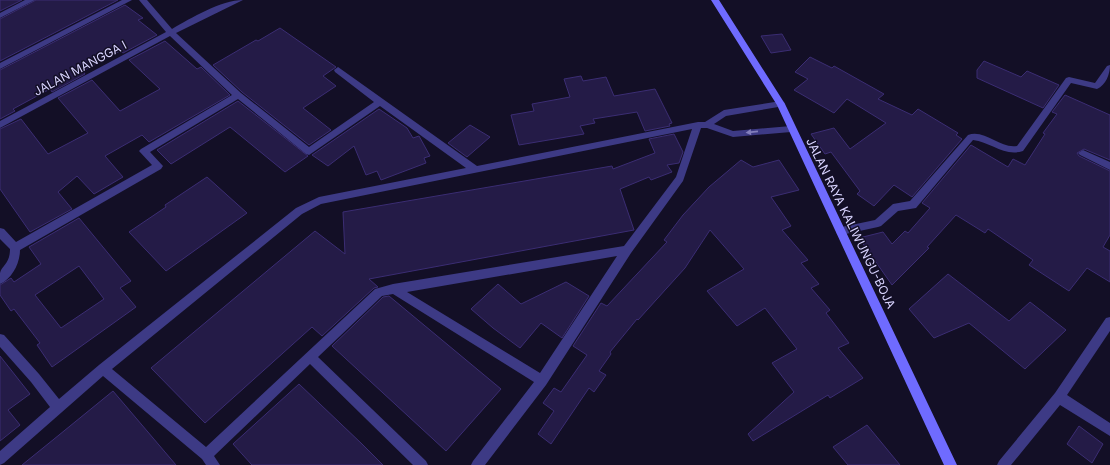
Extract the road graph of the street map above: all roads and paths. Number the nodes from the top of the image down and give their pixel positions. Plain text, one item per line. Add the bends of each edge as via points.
1 (31, 0) edge
2 (128, 0) edge
3 (143, 0) edge
4 (239, 0) edge
5 (715, 0) edge
6 (0, 16) edge
7 (171, 33) junction
8 (0, 66) edge
9 (1110, 68) edge
10 (338, 70) dead end
11 (238, 95) junction
12 (380, 102) junction
13 (781, 104) junction
14 (0, 125) edge
15 (702, 125) junction
16 (791, 129) junction
17 (1083, 153) dead end
18 (1110, 166) edge
19 (475, 169) junction
20 (841, 231) junction
21 (0, 232) edge
22 (15, 248) junction
23 (627, 250) junction
24 (0, 278) edge
25 (393, 289) junction
26 (1110, 322) edge
27 (0, 339) edge
28 (311, 357) junction
29 (103, 369) junction
30 (542, 381) junction
31 (1058, 397) junction
32 (58, 408) junction
33 (1110, 430) edge
34 (206, 455) junction
35 (0, 459) edge
36 (214, 465) edge
37 (422, 465) edge
38 (477, 465) edge
39 (951, 465) edge
40 (1002, 465) edge

1 - 6 street
2 - 8 street
3 - 7 street
4 - 7 street, JALAN MANGGA I
5 - 13 main road, JALAN RAYA KALIWUNGU-BOJA
7 - 11 street
7 - 14 street, JALAN MANGGA I
9 - 20 street via 1097,86 1069,80 1020,149 1010,150 971,137 913,205 896,208 878,223
10 - 12 street
11 - 12 street via 309,152
11 - 22 street via 144,152 158,166
12 - 19 street
13 - 15 street via 724,113
13 - 16 main road, JALAN RAYA KALIWUNGU-BOJA
16 -> 15 street via 733,134
15 - 19 street
15 - 23 street via 680,178
16 - 20 main road, JALAN RAYA KALIWUNGU-BOJA
17 - 18 street
19 - 29 street via 310,205 299,211
20 - 39 main road, JALAN RAYA KALIWUNGU-BOJA
21 - 22 street
22 - 24 street via 13,263
23 - 25 street
23 - 30 street
25 - 28 street via 379,292 374,296
25 - 30 street
26 - 31 street
27 - 32 street via 36,378
28 - 34 street
28 - 37 street
29 - 32 street
29 - 34 street
30 - 38 street
31 - 33 street
31 - 40 street
32 - 35 street
34 - 36 street

